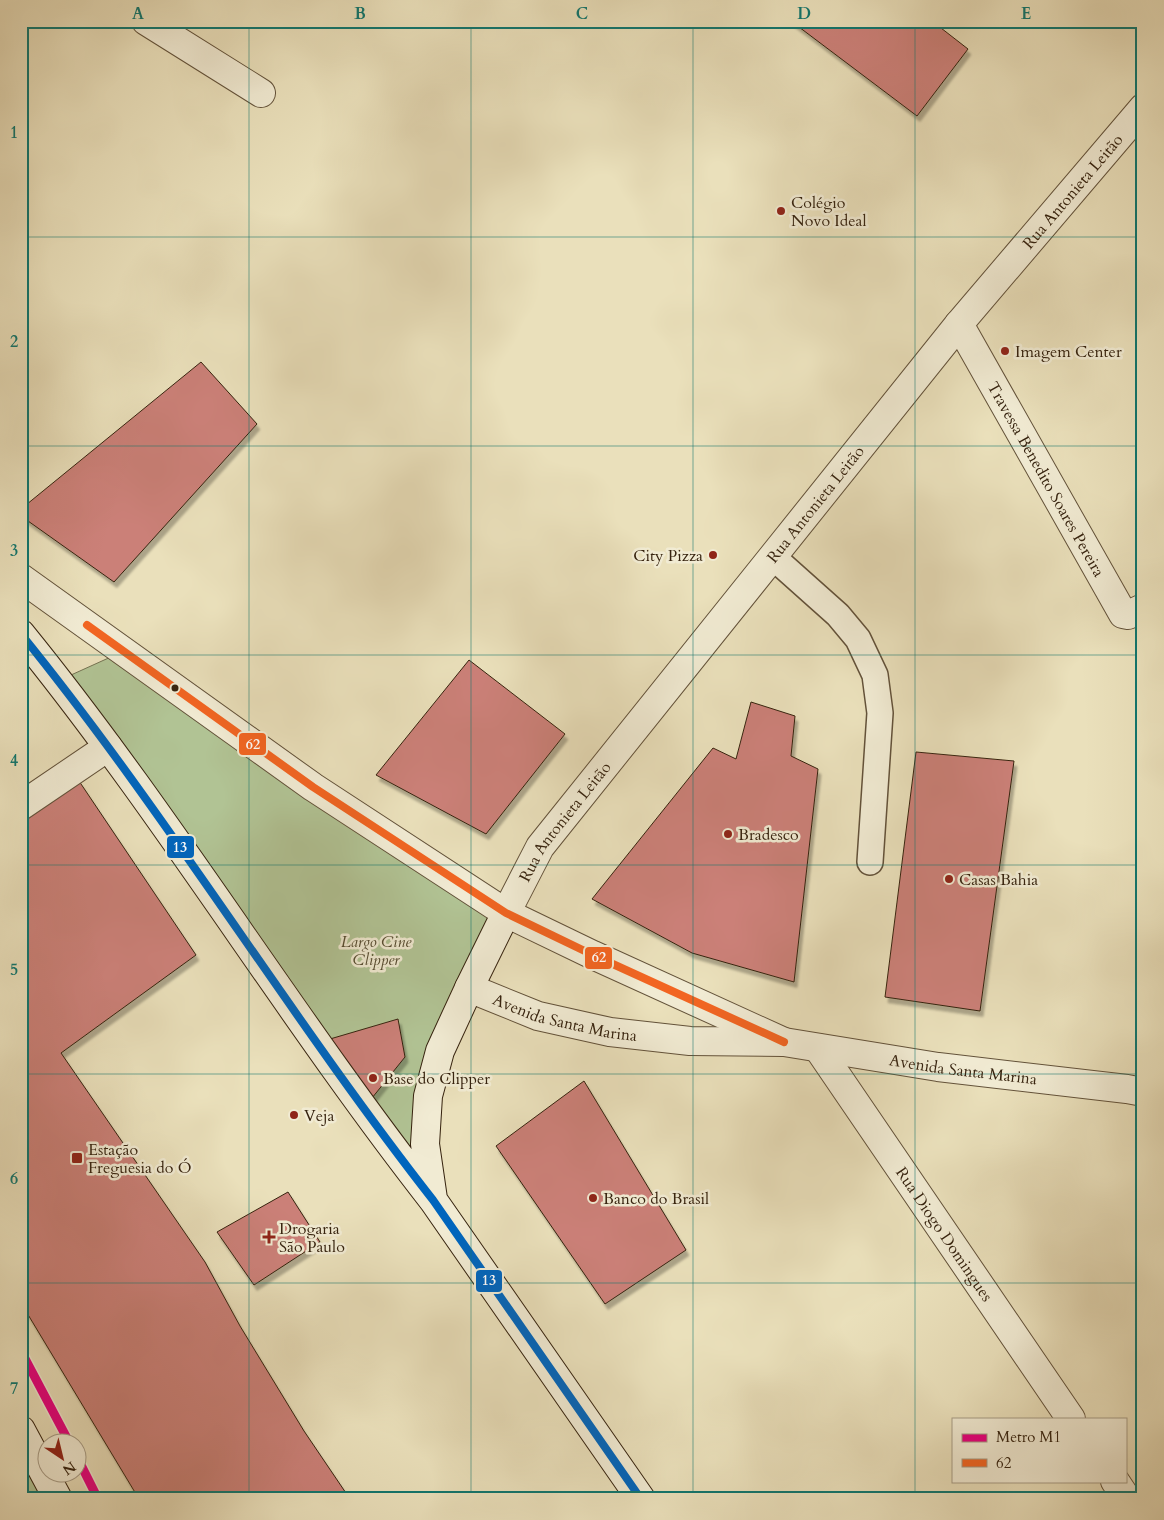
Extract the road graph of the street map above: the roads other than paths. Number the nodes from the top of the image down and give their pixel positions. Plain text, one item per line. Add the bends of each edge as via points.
1 (146, 21) edge
2 (260, 93) dead end
3 (1143, 108) edge
4 (960, 324) junction
5 (773, 557) junction
6 (21, 578) edge
7 (1143, 608) edge
8 (21, 634) edge
9 (108, 747) junction
10 (21, 806) edge
11 (870, 862) dead end
12 (506, 913) junction
13 (469, 988) junction
14 (784, 1042) junction
15 (818, 1048) junction
16 (1143, 1092) edge
17 (433, 1200) junction
18 (1070, 1418) edge
19 (21, 1430) edge
20 (1116, 1482) edge
21 (58, 1499) edge
22 (641, 1499) edge
23 (1127, 1499) edge

1 - 2 street
3 - 4 street, Rua Antonieta Leitão
4 - 5 street, Rua Antonieta Leitão
4 - 7 street, Travessa Benedito Soares Pereira via 1123,614
5 - 11 lane via 838,615 858,638 875,675 880,713
5 - 12 street, Rua Antonieta Leitão via 540,847
6 - 12 street, Avenida Santa Marina via 313,787
8 - 9 street
9 - 10 street
9 - 17 street
12 - 13 street, Rua Antonieta Leitão
12 - 14 street, Avenida Santa Marina
13 - 14 street, Avenida Santa Marina via 538,1016 610,1032 690,1041
13 - 17 street, Rua Antonieta Leitão via 440,1051 428,1096 425,1144
14 - 15 street, Avenida Santa Marina
15 - 16 street, Avenida Santa Marina via 938,1067
15 - 18 street, Rua Diogo Domingues
17 - 22 street
19 - 21 street
20 - 23 street

